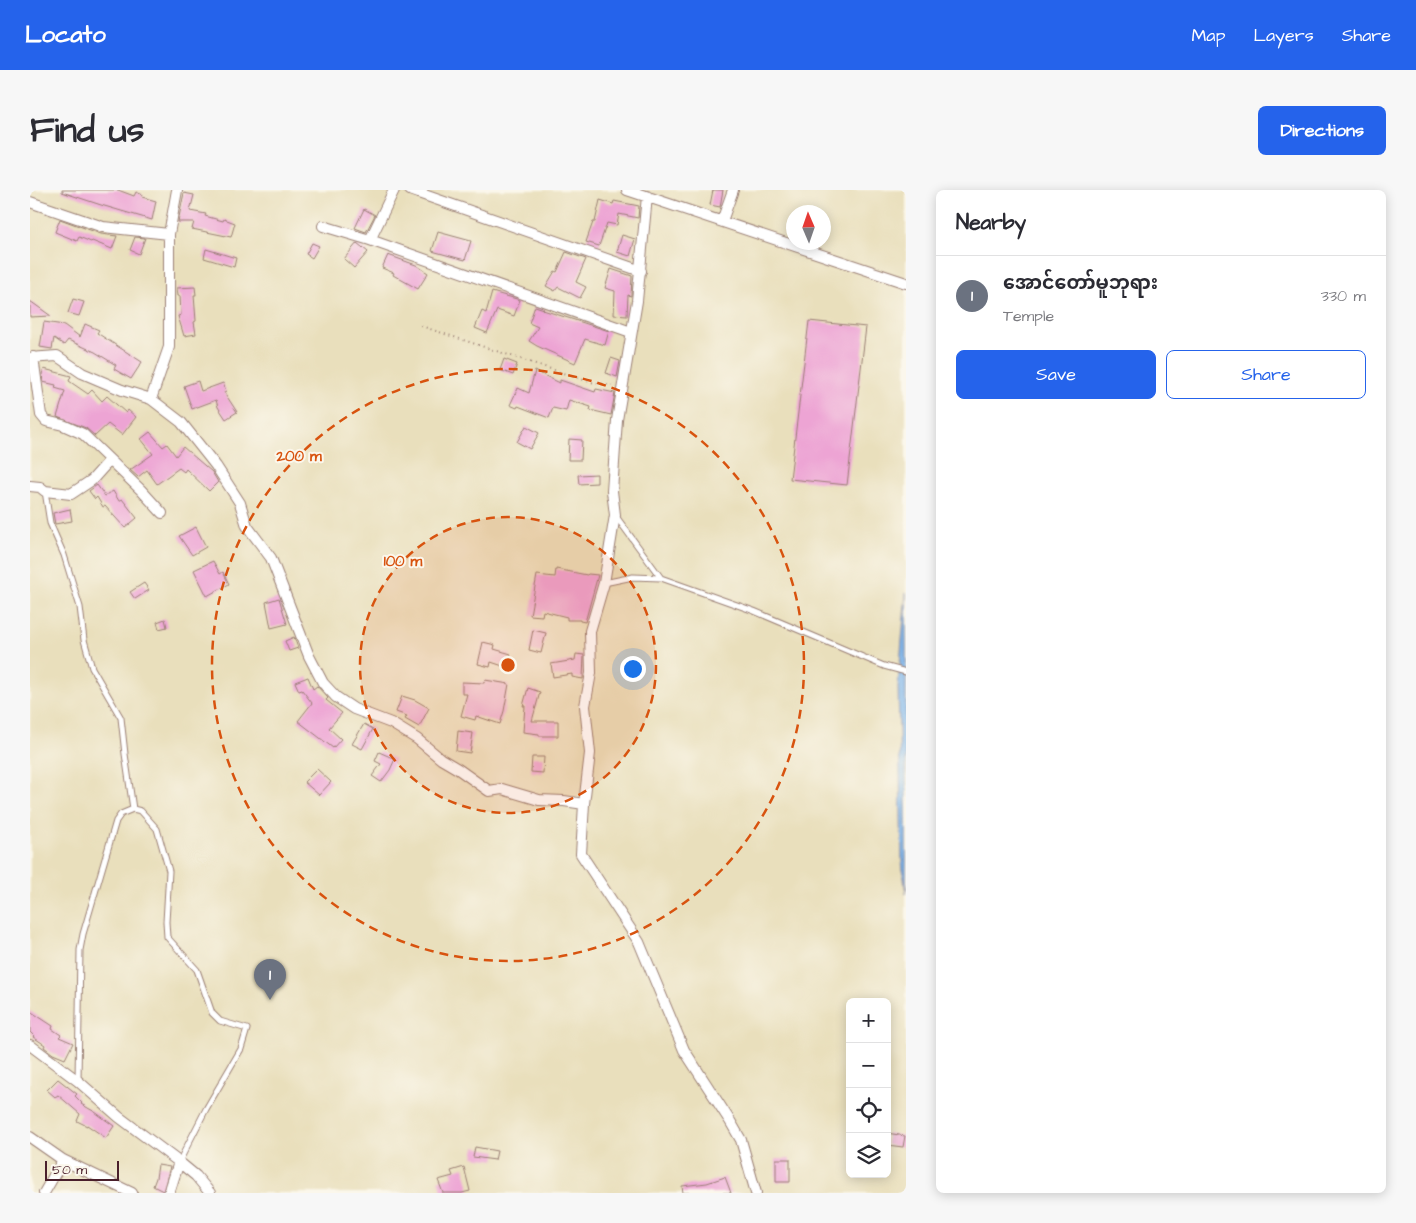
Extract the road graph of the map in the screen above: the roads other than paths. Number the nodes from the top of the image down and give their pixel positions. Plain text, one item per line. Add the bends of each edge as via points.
1 (177, 190) edge
2 (394, 190) edge
3 (410, 190) edge
4 (627, 190) edge
5 (733, 190) edge
6 (647, 196) junction
7 (30, 202) edge
8 (722, 221) junction
9 (323, 226) dead end
10 (169, 234) junction
11 (370, 240) junction
12 (641, 271) junction
13 (906, 283) edge
14 (631, 332) junction
15 (32, 358) edge
16 (151, 399) junction
17 (109, 461) junction
18 (30, 486) edge
19 (45, 491) junction
20 (162, 514) dead end
21 (615, 515) junction
22 (661, 578) junction
23 (604, 584) junction
24 (906, 672) edge
25 (584, 804) junction
26 (133, 809) junction
27 (30, 1045) edge
28 (78, 1081) junction
29 (30, 1137) edge
30 (63, 1160) junction
31 (179, 1162) junction
32 (44, 1193) edge
33 (132, 1193) edge
34 (169, 1193) edge
35 (210, 1193) edge
36 (756, 1193) edge

1 - 10 street
2 - 11 street
3 - 12 street
4 - 6 street
5 - 8 street
6 - 8 street
6 - 12 street
7 - 10 street via 103,227
8 - 13 street
9 - 11 street
10 - 16 street via 169,347
11 - 14 street
12 - 14 street
14 - 21 street via 617,420 612,490
15 - 16 street via 57,356 82,373
15 - 17 street via 41,415 46,421 83,434
16 - 25 street via 181,422 240,503 247,526 271,558 309,656 323,683 336,697 354,709 391,723 411,735 489,791 502,789 539,800
17 - 19 street via 92,480 71,494
17 - 20 street
18 - 19 street via 40,486
19 - 26 lane via 50,523 80,607 92,668 121,718
21 - 22 lane
21 - 23 street
22 - 23 lane via 633,577
22 - 24 lane via 754,610 884,666
23 - 25 street via 590,631 591,673 585,706 590,753
25 - 36 street via 581,854 639,942 684,1050 741,1140
26 - 28 lane via 116,821 83,934
26 - 31 lane via 140,811 157,829 169,868 167,936 197,970 212,1013 220,1021 247,1029 241,1049
27 - 28 street
28 - 31 street
29 - 30 street
30 - 32 street
30 - 33 street
31 - 34 street
31 - 35 street

